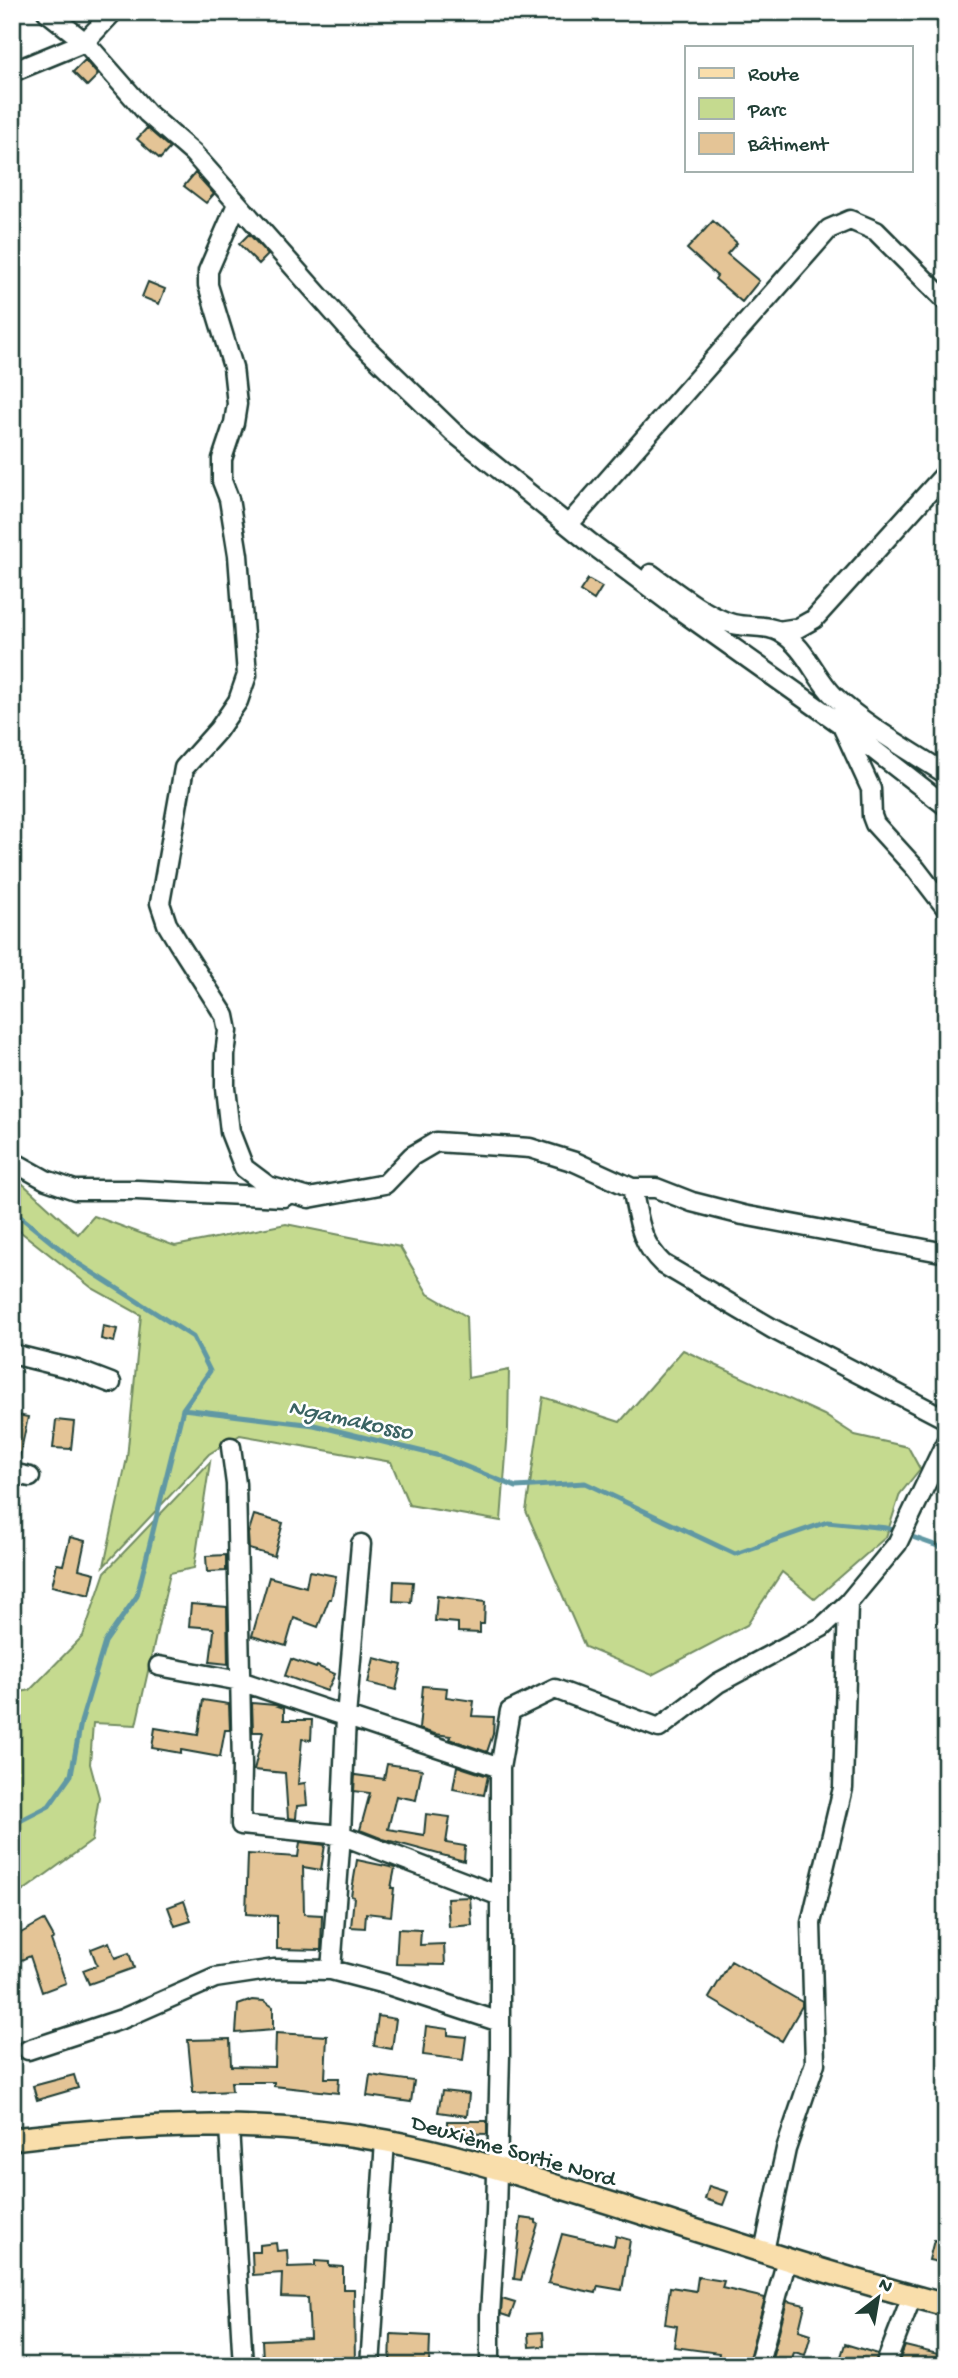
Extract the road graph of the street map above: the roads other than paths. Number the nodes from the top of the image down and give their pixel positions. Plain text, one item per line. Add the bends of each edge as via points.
1 (47, 12) edge
2 (113, 12) edge
3 (85, 43) junction
4 (12, 72) edge
5 (237, 204) junction
6 (946, 300) edge
7 (946, 473) edge
8 (569, 524) junction
9 (589, 542) junction
10 (778, 631) junction
11 (842, 725) junction
12 (946, 774) edge
13 (946, 806) edge
14 (946, 908) edge
15 (12, 1161) edge
16 (632, 1188) junction
17 (309, 1198) junction
18 (946, 1253) edge
19 (12, 1354) edge
20 (111, 1383) dead end
21 (946, 1419) edge
22 (946, 1442) edge
23 (231, 1447) dead end
24 (361, 1544) dead end
25 (848, 1602) junction
26 (159, 1666) dead end
27 (240, 1681) junction
28 (346, 1717) junction
29 (500, 1768) junction
30 (341, 1835) junction
31 (500, 1896) junction
32 (331, 1970) junction
33 (500, 2022) junction
34 (28, 2050) dead end
35 (229, 2127) junction
36 (12, 2140) edge
37 (385, 2141) junction
38 (497, 2168) junction
39 (764, 2251) junction
40 (787, 2259) junction
41 (912, 2296) junction
42 (946, 2305) edge
43 (243, 2366) edge
44 (370, 2366) edge
45 (490, 2366) edge
46 (758, 2366) edge
47 (885, 2366) edge

1 - 3 street
2 - 3 street
3 - 4 street
3 - 5 street
5 - 8 street via 369,351 453,432
5 - 17 street via 208,271 208,285 233,367 237,404 222,460 222,481 238,555 247,675 238,701 184,768 160,903 173,934 225,1016 230,1132 244,1168 268,1186
6 - 8 street via 877,232 850,220 829,229
7 - 10 street via 814,619 799,628
8 - 9 street
9 - 10 street via 624,555 732,624
9 - 11 street
10 - 12 street via 801,651 849,709
11 - 13 street
11 - 14 street via 871,789 875,824
15 - 17 street via 75,1190
16 - 17 street via 530,1148 436,1142 412,1156 385,1184
16 - 18 street via 656,1188 743,1215
16 - 21 street via 643,1238 663,1264 773,1329
19 - 20 street
22 - 25 street via 897,1544
23 - 27 street via 236,1484
24 - 28 street
25 - 29 street via 822,1627 718,1683 659,1728 555,1689 510,1711
25 - 39 street via 843,1788 811,1923 815,2063 786,2150
26 - 27 street
27 - 28 street
27 - 30 street via 241,1825
28 - 29 street
28 - 30 street
29 - 31 street
30 - 31 street
30 - 32 street
31 - 33 street
32 - 33 street
32 - 34 street via 274,1969 215,1978 122,2019
33 - 38 street
35 - 36 main road, Deuxième Sortie Nord via 152,2126
35 - 37 main road, Deuxième Sortie Nord
35 - 43 street
37 - 38 main road, Deuxième Sortie Nord
37 - 44 street
38 - 39 main road, Deuxième Sortie Nord
38 - 45 street
39 - 40 main road, Deuxième Sortie Nord
40 - 41 main road, Deuxième Sortie Nord
40 - 46 street
41 - 42 main road, Deuxième Sortie Nord
41 - 47 street

